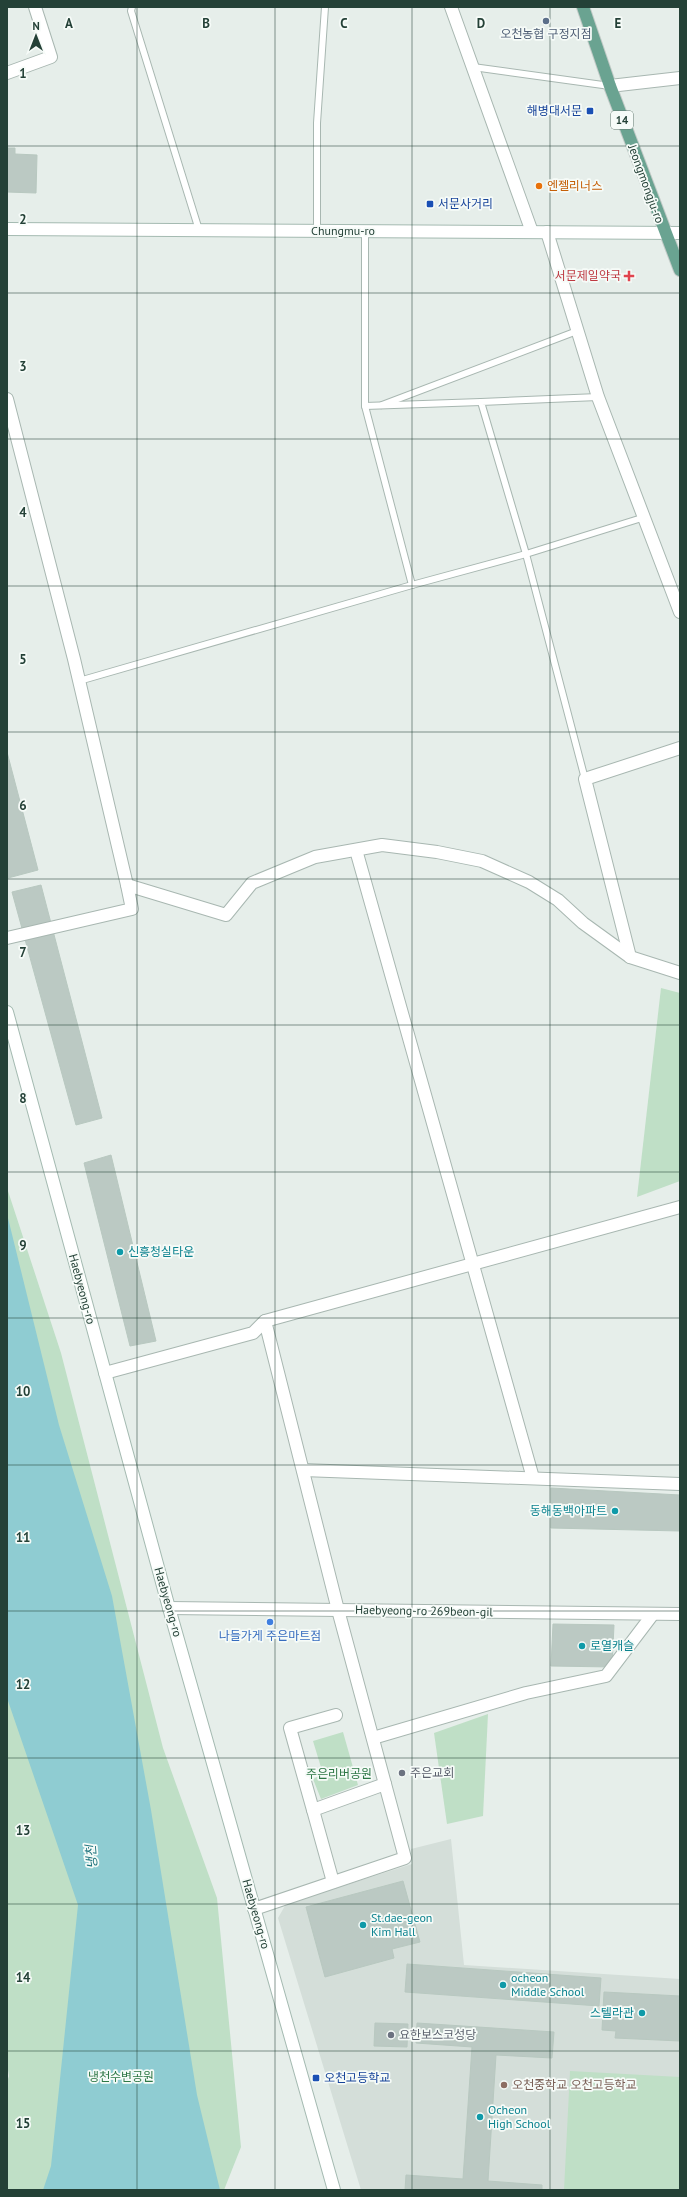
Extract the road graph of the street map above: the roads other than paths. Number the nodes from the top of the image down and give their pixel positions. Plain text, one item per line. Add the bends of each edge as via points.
1 (36, 7) edge
2 (132, 7) edge
3 (325, 7) edge
4 (452, 7) edge
5 (582, 7) edge
6 (473, 67) junction
7 (7, 73) edge
8 (680, 78) edge
9 (610, 86) junction
10 (7, 229) edge
11 (199, 230) junction
12 (317, 231) junction
13 (365, 231) junction
14 (532, 232) junction
15 (547, 232) junction
16 (664, 232) junction
17 (680, 233) edge
18 (680, 270) edge
19 (578, 331) junction
20 (598, 397) junction
21 (7, 399) edge
22 (481, 402) junction
23 (365, 406) junction
24 (382, 406) junction
25 (645, 517) junction
26 (526, 554) junction
27 (412, 584) junction
28 (680, 612) edge
29 (79, 681) junction
30 (680, 748) edge
31 (585, 780) junction
32 (356, 850) junction
33 (127, 884) junction
34 (7, 938) edge
35 (630, 957) junction
36 (680, 974) edge
37 (7, 1012) edge
38 (680, 1207) edge
39 (474, 1264) junction
40 (265, 1321) junction
41 (105, 1373) junction
42 (303, 1470) junction
43 (533, 1478) junction
44 (680, 1484) edge
45 (169, 1608) junction
46 (338, 1610) junction
47 (653, 1614) junction
48 (680, 1614) edge
49 (336, 1715) dead end
50 (373, 1738) junction
51 (385, 1784) junction
52 (313, 1810) junction
53 (333, 1882) junction
54 (254, 1909) junction
55 (334, 2190) edge

1 - 7 street via 51,57
2 - 11 lane via 131,11
3 - 12 lane via 317,124
4 - 6 street
5 - 9 main road, Jeongmongju-ro / 14
6 - 9 lane
6 - 14 street
8 - 9 street
9 - 16 main road, Jeongmongju-ro / 14
10 - 11 street, Chungmu-ro
11 - 12 street, Chungmu-ro
12 - 13 street, Chungmu-ro
13 - 14 street, Chungmu-ro
13 - 23 lane
14 - 15 street, Chungmu-ro
15 - 16 street, Chungmu-ro
15 - 19 street
16 - 17 street, Chungmu-ro
16 - 18 main road, Jeongmongju-ro / 14
19 - 20 street
19 - 24 lane
20 - 22 lane
20 - 25 street
21 - 29 street
22 - 24 lane
22 - 26 lane
23 - 24 lane
23 - 27 lane
25 - 26 lane
25 - 28 street
26 - 27 lane
26 - 31 lane
27 - 29 lane
29 - 33 street
30 - 31 street
31 - 35 street
32 - 33 street via 315,857 252,884 226,915
32 - 35 street via 382,845 482,861 529,882 558,900 583,923
32 - 39 street
33 - 34 street via 132,909
35 - 36 street
37 - 41 street, Haebyeong-ro
38 - 39 street
39 - 40 street
39 - 43 street
40 - 41 street via 253,1332
40 - 42 street
41 - 45 street, Haebyeong-ro
42 - 43 street
42 - 46 street
43 - 44 street
45 - 46 street, Haebyeong-ro 269beon-gil
45 - 54 street, Haebyeong-ro
46 - 47 street, Haebyeong-ro 269beon-gil
46 - 50 street
47 - 48 street, Haebyeong-ro 269beon-gil
47 - 50 street via 606,1676 526,1693
49 - 52 street via 290,1728
50 - 51 street
51 - 52 street
51 - 53 street via 405,1858
52 - 53 street
53 - 54 street
54 - 55 street, Haebyeong-ro

